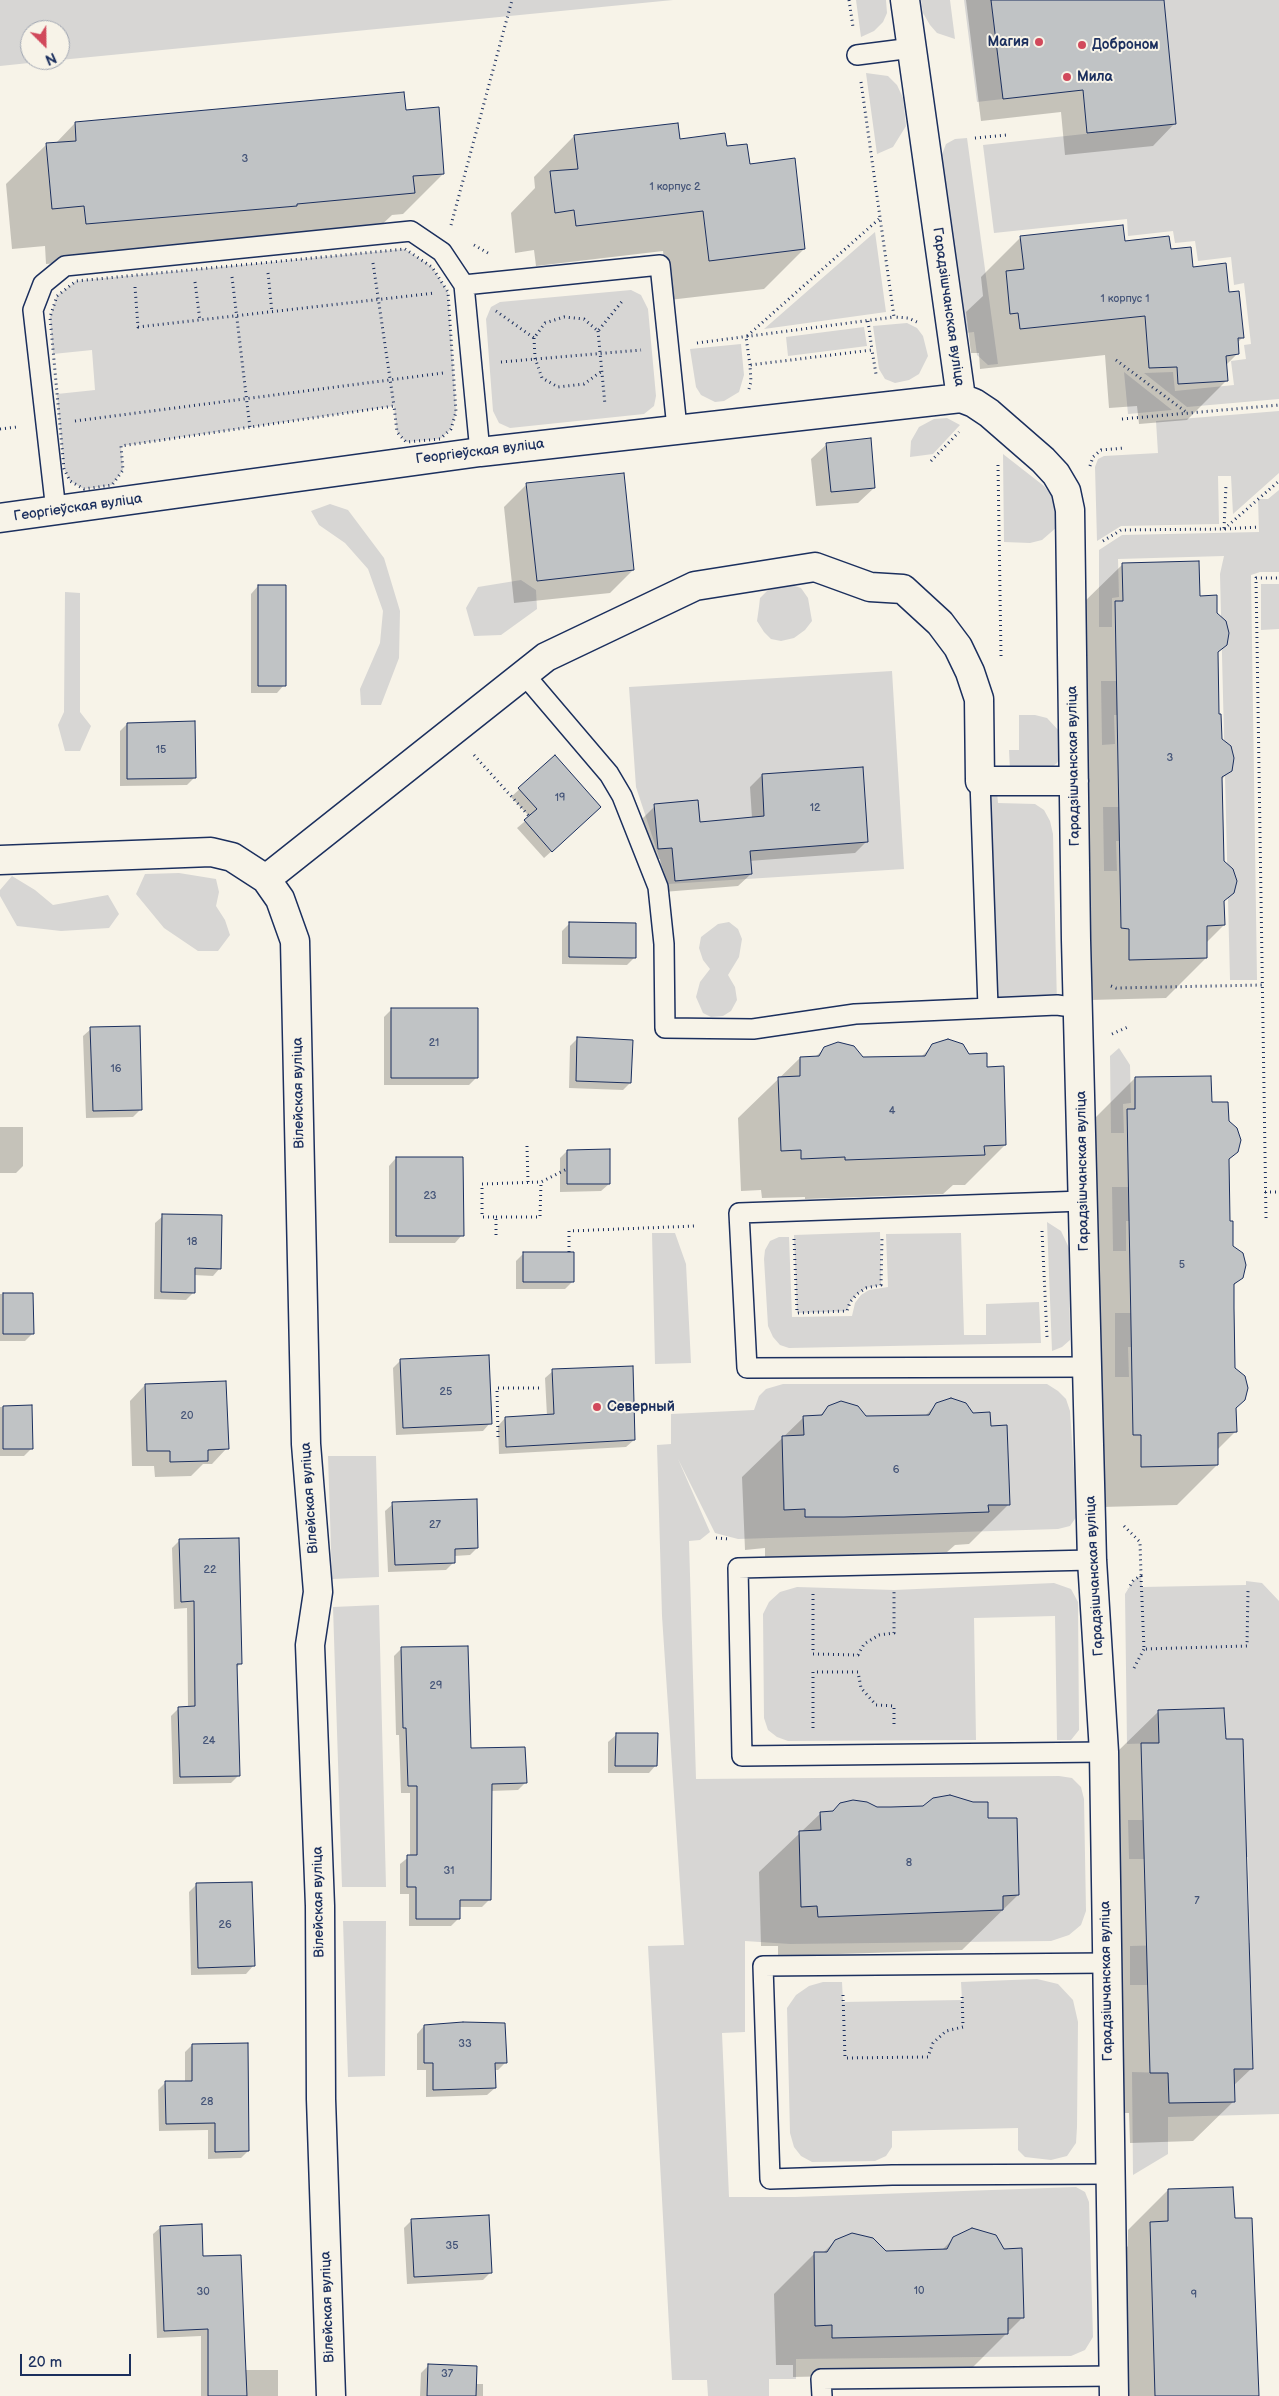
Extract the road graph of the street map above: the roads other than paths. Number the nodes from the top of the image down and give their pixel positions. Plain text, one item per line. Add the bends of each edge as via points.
1 (905, 0) edge
2 (912, 48) junction
3 (857, 55) dead end
4 (456, 288) junction
5 (961, 398) junction
6 (677, 428) junction
7 (480, 452) junction
8 (56, 511) junction
9 (0, 518) edge
10 (523, 673) junction
11 (980, 781) junction
12 (1074, 781) junction
13 (0, 860) edge
14 (266, 879) junction
15 (988, 1007) junction
16 (1079, 1008) junction
17 (1083, 1201) junction
18 (1088, 1367) junction
19 (1092, 1560) junction
20 (1104, 1752) junction
21 (1106, 1963) junction
22 (1110, 2174) junction
23 (1114, 2386) edge
24 (331, 2396) edge
25 (822, 2396) edge

1 - 2 street, Гарадзішчанская вуліца
2 - 3 lane
2 - 5 street, Гарадзішчанская вуліца
4 - 6 lane via 660,265
4 - 7 lane via 472,367
4 - 8 lane via 442,252 410,231 65,266 43,284 33,310 52,423
5 - 6 street, Георгіеўская вуліца
5 - 12 street, Гарадзішчанская вуліца via 989,413 1044,460 1066,491 1070,510
6 - 7 street, Георгіеўская вуліца
7 - 8 street, Георгіеўская вуліца
8 - 9 street, Георгіеўская вуліца
10 - 11 street via 546,657 695,586 815,567 870,587 903,589 940,623 962,655 979,698
10 - 14 street
10 - 15 lane via 609,774 622,796 658,887 664,944 665,1028 753,1029 855,1014
11 - 12 street
11 - 15 lane
12 - 16 street, Гарадзішчанская вуліца
13 - 14 street, Вілейская вуліца via 211,852 232,857
14 - 24 street, Вілейская вуліца via 280,899 295,941 306,1444 318,1592 310,1645 320,1906 321,2099
15 - 16 lane via 1057,1005
16 - 17 street, Гарадзішчанская вуліца
17 - 18 street, Гарадзішчанская вуліца
17 - 18 lane via 739,1213 746,1368
18 - 19 street, Гарадзішчанская вуліца
19 - 20 street, Гарадзішчанская вуліца
19 - 20 lane via 738,1568 742,1756
20 - 21 street, Гарадзішчанская вуліца
21 - 22 street, Гарадзішчанская вуліца
21 - 22 lane via 762,1966 770,2179
22 - 23 street, Гарадзішчанская вуліца
23 - 25 lane via 822,2379

